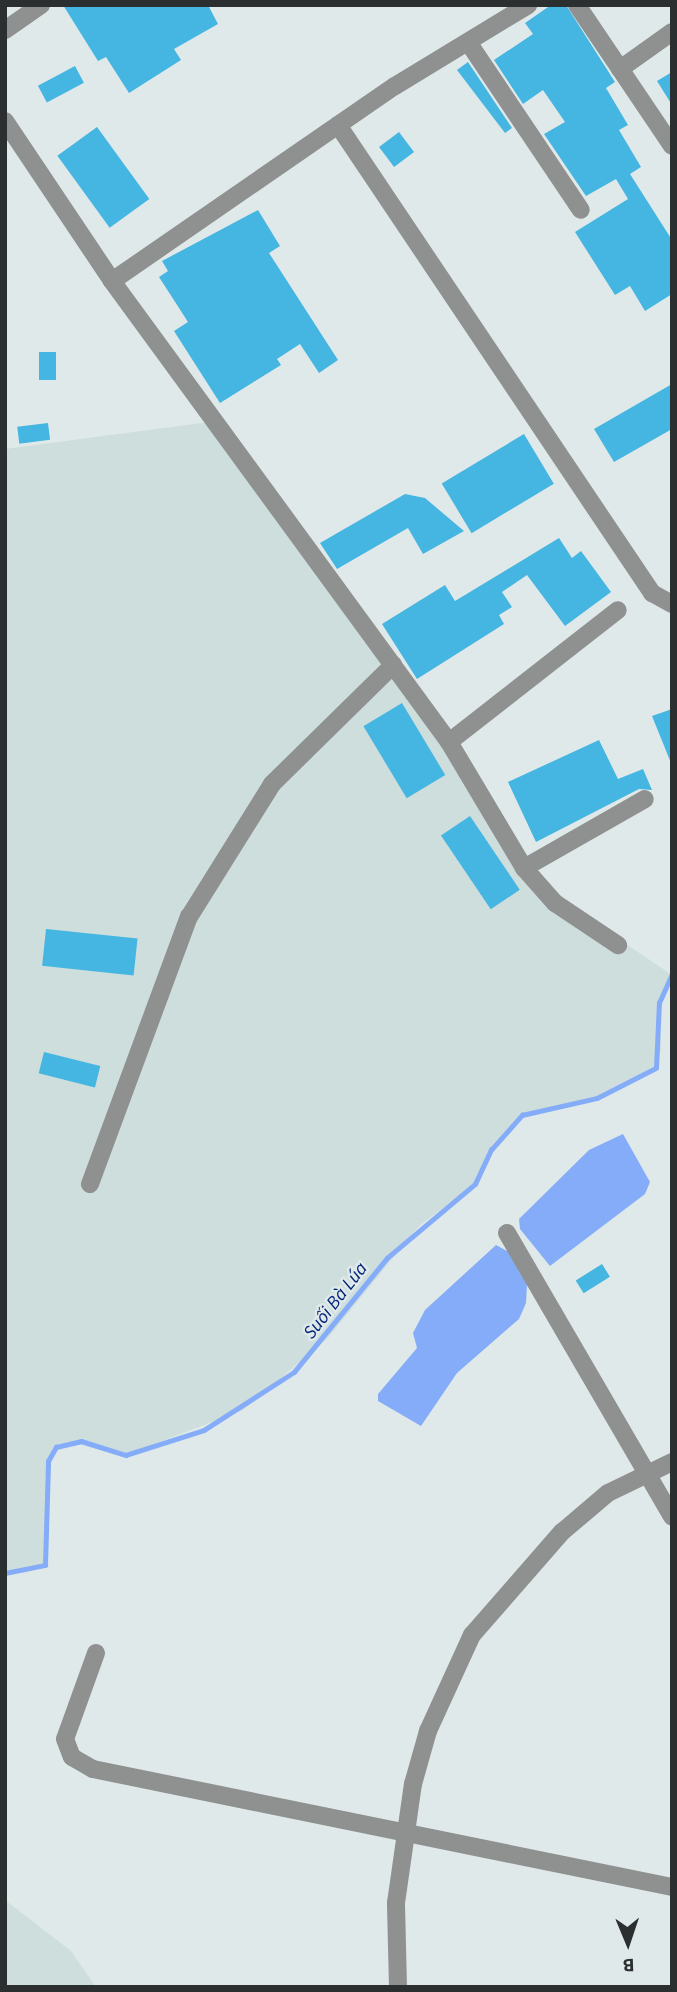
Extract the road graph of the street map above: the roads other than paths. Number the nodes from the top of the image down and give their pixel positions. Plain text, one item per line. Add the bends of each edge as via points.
1 (41, 5) edge
2 (528, 5) edge
3 (577, 5) edge
4 (5, 30) edge
5 (672, 32) edge
6 (468, 42) junction
7 (620, 69) junction
8 (5, 121) edge
9 (338, 125) junction
10 (672, 146) edge
11 (581, 210) dead end
12 (112, 281) junction
13 (672, 604) edge
14 (618, 610) dead end
15 (393, 665) junction
16 (449, 742) junction
17 (646, 799) dead end
18 (523, 868) junction
19 (618, 945) dead end
20 (90, 1184) dead end
21 (507, 1233) dead end
22 (672, 1462) edge
23 (644, 1476) junction
24 (672, 1516) edge
25 (96, 1653) dead end
26 (405, 1833) junction
27 (672, 1887) edge
28 (398, 1987) edge

1 - 4 street
2 - 6 street
3 - 7 street
5 - 7 street
6 - 9 street
6 - 11 street
7 - 10 street
8 - 12 street
9 - 12 street
9 - 13 street via 652,593
12 - 15 street
14 - 16 street
15 - 16 street
15 - 20 street via 272,784 201,896
16 - 18 street
17 - 18 street
18 - 19 street via 555,903
21 - 23 street
22 - 23 street
23 - 24 street
23 - 26 street via 608,1493 562,1532 472,1635 428,1731
25 - 26 street via 65,1739 72,1757 93,1769
26 - 27 street
26 - 28 street via 396,1903

